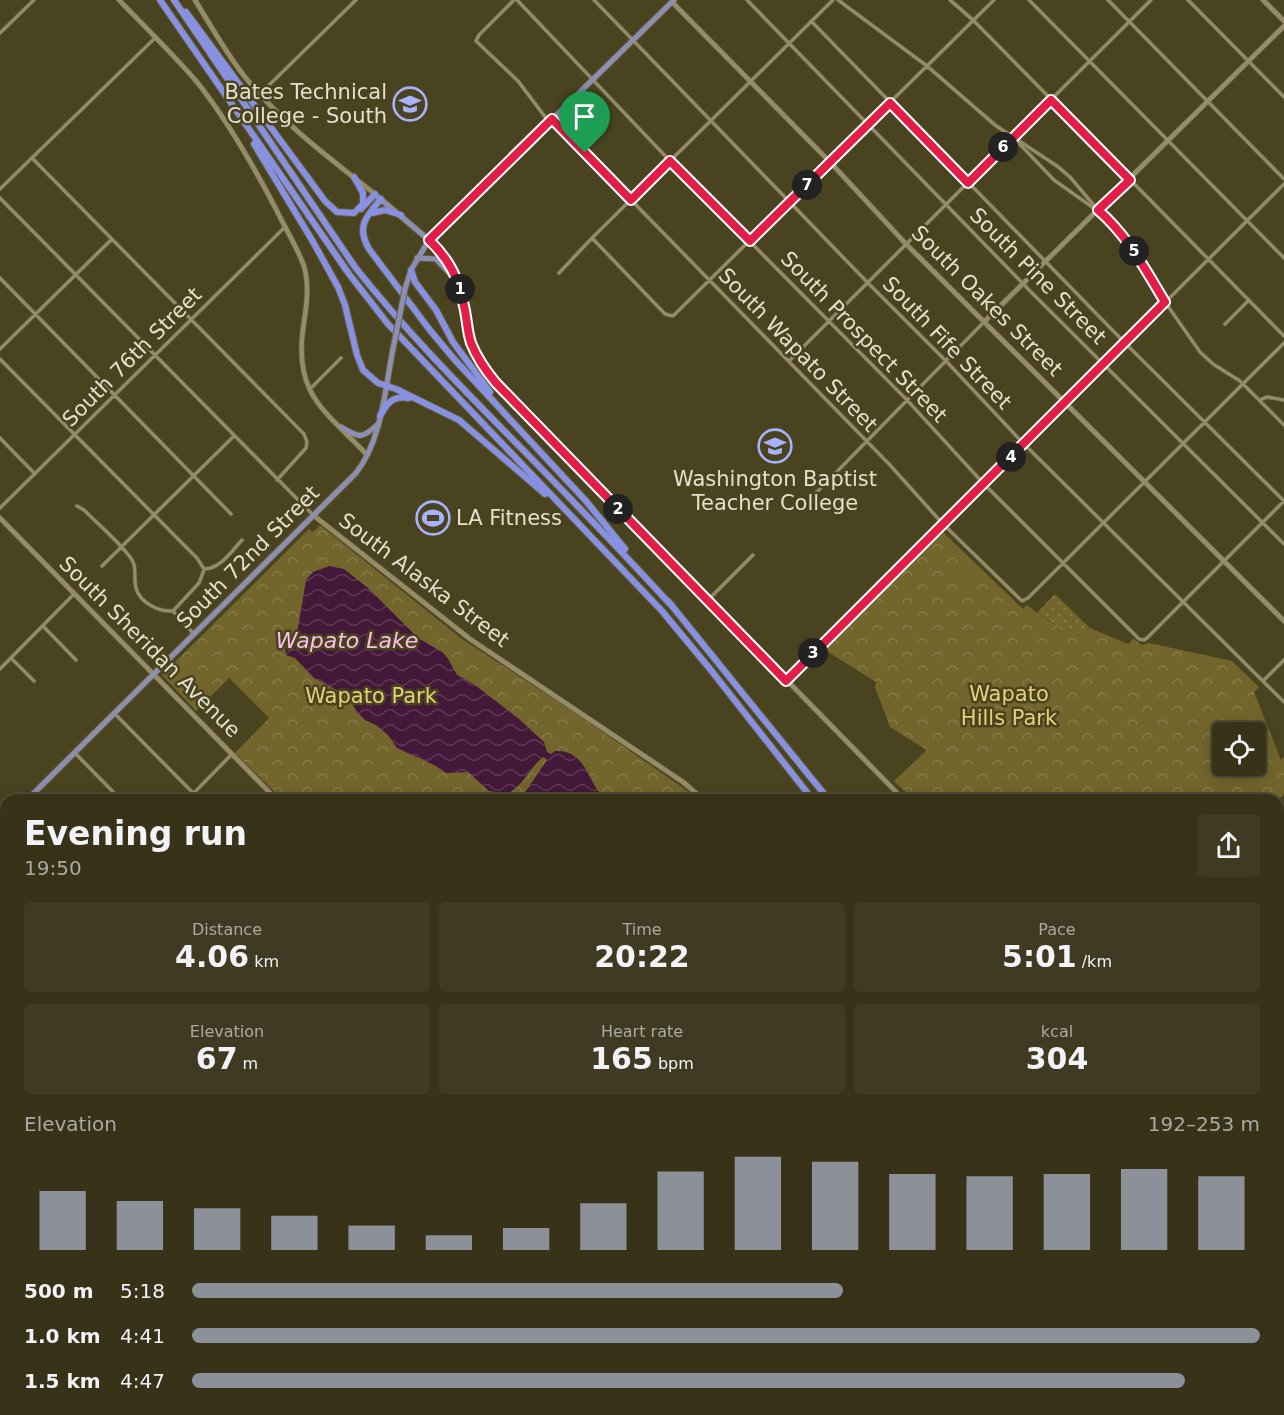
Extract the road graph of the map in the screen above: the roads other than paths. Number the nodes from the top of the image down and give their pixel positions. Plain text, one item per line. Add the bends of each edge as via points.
1 (34, 0) edge
2 (119, 0) edge
3 (159, 0) edge
4 (175, 0) edge
5 (195, 0) edge
6 (356, 0) edge
7 (515, 0) edge
8 (594, 0) edge
9 (747, 0) edge
10 (833, 0) edge
11 (838, 0) edge
12 (950, 0) edge
13 (994, 0) edge
14 (1029, 0) edge
15 (1108, 0) edge
16 (1151, 0) edge
17 (1188, 0) edge
18 (1263, 0) edge
19 (672, 1) edge
20 (972, 20) junction
21 (811, 21) junction
22 (1129, 22) junction
23 (1284, 23) edge
24 (0, 33) edge
25 (155, 38) junction
26 (633, 40) junction
27 (789, 43) junction
28 (1248, 61) junction
29 (1089, 62) junction
30 (927, 66) junction
31 (593, 79) junction
32 (750, 81) junction
33 (260, 94) junction
34 (1284, 97) edge
35 (1051, 100) junction
36 (1208, 102) junction
37 (890, 103) junction
38 (231, 104) junction
39 (711, 120) junction
40 (551, 121) junction
41 (869, 124) junction
42 (1013, 137) junction
43 (1168, 142) junction
44 (32, 158) junction
45 (670, 161) junction
46 (830, 162) junction
47 (354, 177) junction
48 (1284, 178) edge
49 (1130, 180) junction
50 (968, 183) junction
51 (1284, 183) edge
52 (0, 189) edge
53 (375, 194) junction
54 (0, 198) edge
55 (381, 199) junction
56 (631, 200) junction
57 (790, 201) junction
58 (946, 204) junction
59 (1098, 210) junction
60 (354, 213) junction
61 (401, 215) junction
62 (367, 218) junction
63 (1246, 221) junction
64 (285, 227) junction
65 (592, 238) junction
66 (112, 239) junction
67 (429, 240) junction
68 (750, 241) junction
69 (906, 244) junction
70 (417, 258) junction
71 (1284, 258) edge
72 (1208, 259) junction
73 (1045, 262) junction
74 (411, 270) junction
75 (559, 273) dead end
76 (75, 275) junction
77 (0, 278) edge
78 (457, 281) junction
79 (709, 281) junction
80 (868, 283) junction
81 (1023, 284) junction
82 (1249, 300) junction
83 (1165, 302) junction
84 (35, 314) junction
85 (191, 319) junction
86 (829, 322) junction
87 (984, 322) junction
88 (1226, 324) dead end
89 (1284, 336) edge
90 (1124, 342) junction
91 (1284, 343) edge
92 (0, 349) edge
93 (154, 356) junction
94 (341, 358) dead end
95 (0, 359) edge
96 (789, 361) junction
97 (946, 361) junction
98 (1103, 364) junction
99 (1243, 384) junction
100 (386, 386) junction
101 (309, 390) junction
102 (115, 395) junction
103 (907, 400) junction
104 (1260, 400) junction
105 (1284, 400) edge
106 (424, 402) junction
107 (1065, 403) junction
108 (380, 416) junction
109 (1204, 422) junction
110 (378, 424) junction
111 (1284, 425) edge
112 (341, 427) junction
113 (521, 429) junction
114 (75, 434) junction
115 (234, 436) junction
116 (0, 438) edge
117 (866, 441) junction
118 (1024, 444) junction
119 (1182, 444) junction
120 (368, 455) junction
121 (35, 474) junction
122 (193, 475) junction
123 (277, 480) junction
124 (983, 483) junction
125 (1143, 483) junction
126 (809, 501) dead end
127 (1284, 501) edge
128 (77, 506) dead end
129 (0, 508) edge
130 (231, 514) dead end
131 (153, 515) junction
132 (313, 515) junction
133 (0, 518) edge
134 (1103, 522) junction
135 (1262, 522) junction
136 (579, 523) junction
137 (943, 524) junction
138 (242, 540) dead end
139 (1284, 544) edge
140 (121, 547) junction
141 (753, 555) dead end
142 (1224, 561) junction
143 (1062, 563) junction
144 (102, 566) dead end
145 (204, 569) junction
146 (74, 594) junction
147 (707, 600) junction
148 (1183, 602) junction
149 (670, 604) junction
150 (173, 611) junction
151 (1284, 621) edge
152 (43, 626) junction
153 (194, 634) junction
154 (11, 658) junction
155 (76, 660) dead end
156 (1284, 660) edge
157 (0, 669) edge
158 (153, 674) junction
159 (34, 681) dead end
160 (786, 681) junction
161 (1263, 681) junction
162 (1284, 702) edge
163 (114, 713) junction
164 (75, 753) junction
165 (232, 754) junction
166 (34, 792) edge
167 (193, 793) joint
168 (115, 794) edge
169 (271, 794) edge
170 (697, 794) edge
171 (808, 794) edge
172 (826, 794) edge
173 (898, 794) edge

1 - 24 street
2 - 25 street
3 - 38 highway
4 - 60 highway via 327,204 338,212
4 - 149 highway via 382,302
5 - 33 street
6 - 33 street
7 - 31 street, South Prospect Street
7 - 40 street, South Wapato Street via 476,41 518,81
8 - 26 street, South Fife Street
9 - 27 street, South Pine Street
10 - 21 street
11 - 30 street
12 - 20 street
13 - 20 street
14 - 29 street
15 - 22 street
16 - 22 street
17 - 28 street
18 - 23 street
19 - 26 main road, South 72nd Street
19 - 32 street, South Oakes Street
20 - 30 street
20 - 35 street
21 - 27 street
21 - 37 street
22 - 29 street
22 - 36 street
23 - 28 street
25 - 44 street
25 - 64 street via 182,65 224,119
26 - 31 main road, South 72nd Street
26 - 39 street, South Fife Street
27 - 32 street
27 - 41 street, South Pine Street
28 - 34 street
28 - 36 street
29 - 35 street
29 - 43 street
30 - 37 street
30 - 42 street
31 - 40 main road, South 72nd Street
31 - 45 street, South Prospect Street
32 - 39 street
32 - 46 street, South Oakes Street
33 - 47 street via 309,143
35 - 42 street
35 - 49 street
36 - 43 street
36 - 48 street
37 - 41 street
37 - 50 street
38 - 100 highway via 332,274 345,305 360,364 371,378
38 - 136 highway via 388,324
39 - 45 street
39 - 57 street, South Fife Street
40 - 56 street, South Wapato Street
40 - 67 main road, South 72nd Street
41 - 46 street
41 - 58 street, South Pine Street
42 - 50 street
42 - 59 street via 1054,180
42 - 59 street via 1070,177
43 - 49 street
43 - 63 street
44 - 52 street
44 - 66 street
45 - 56 street
45 - 68 street, South Prospect Street
46 - 57 street
46 - 69 street, South Oakes Street
47 - 53 street
47 - 60 highway via 364,198
49 - 59 street
49 - 72 street
50 - 58 street
50 - 73 street
51 - 63 street
53 - 55 main road
53 - 60 highway
54 - 76 street, South Alaska Street
55 - 61 main road
55 - 62 highway
56 - 65 street
56 - 79 street, South Wapato Street
57 - 68 street
57 - 80 street, South Fife Street
58 - 69 street
58 - 81 street, South Pine Street
59 - 73 street
59 - 83 street via 1132,247
61 - 62 highway via 380,210
61 - 67 main road
62 - 113 highway via 363,234 373,254 454,359
63 - 71 street
63 - 72 street
64 - 85 street, South 76th Street
64 - 101 street via 306,279 301,355
65 - 75 street
65 - 79 street via 671,317
66 - 76 street
66 - 85 street
67 - 70 main road, South 72nd Street
67 - 78 street via 445,257
68 - 79 street
68 - 86 street, South Prospect Street
69 - 80 street
69 - 87 street, South Oakes Street
70 - 74 main road, South 72nd Street
70 - 78 main road via 436,259
72 - 82 street
72 - 83 street
73 - 81 street
73 - 90 street
74 - 100 main road, South 72nd Street, bridge
74 - 113 highway via 464,359
76 - 84 street
76 - 93 street, South Alaska Street
77 - 84 street
78 - 147 street via 471,342 489,374
79 - 96 street, South Wapato Street
80 - 86 street
80 - 97 street, South Fife Street
81 - 87 street
81 - 98 street, South Pine Street
82 - 88 street
82 - 89 street
83 - 90 street
83 - 99 street via 1200,352
84 - 92 street
84 - 102 street
85 - 93 street, South 76th Street
85 - 123 street via 306,437 303,453
86 - 96 street
86 - 103 street, South Prospect Street
87 - 97 street
87 - 107 street, South Oakes Street
90 - 98 street
90 - 109 street
91 - 99 street
93 - 102 street, South 76th Street
93 - 115 street, South Alaska Street
94 - 101 street
95 - 114 street
96 - 117 street, South Wapato Street
97 - 103 street
97 - 118 street, South Fife Street
98 - 107 street
98 - 119 street, South Pine Street
99 - 104 street
99 - 109 street
100 - 106 highway
100 - 108 main road, South 72nd Street
101 - 112 street
102 - 114 street, South 76th Street
102 - 122 street
103 - 117 street
103 - 124 street, South Prospect Street
104 - 105 street
104 - 111 street
106 - 108 highway via 396,398 388,402
106 - 136 highway via 467,425
107 - 118 street
107 - 125 street, South Oakes Street
108 - 110 main road, South 72nd Street
109 - 119 street
109 - 127 street
110 - 112 main road via 361,436
110 - 120 main road, South 72nd Street
112 - 120 street
113 - 149 highway
114 - 121 street, South 76th Street
114 - 131 street
115 - 122 street
115 - 123 street, South Alaska Street
116 - 121 street
117 - 126 street
117 - 137 street, South Wapato Street
118 - 124 street
118 - 134 street, South Fife Street
119 - 125 street
119 - 135 street, South Pine Street
120 - 132 main road, South 72nd Street via 352,478
121 - 129 street, South 76th Street
122 - 130 street
122 - 131 street
123 - 132 street, South Alaska Street
124 - 137 street
124 - 143 street, South Prospect Street
125 - 134 street
125 - 142 street, South Oakes Street
127 - 135 street
128 - 140 street
131 - 140 street
131 - 145 street
132 - 153 main road, South 72nd Street
132 - 170 street, South Alaska Street via 470,639
133 - 146 street, South Sheridan Avenue
134 - 143 street
134 - 148 street, South Fife Street
135 - 139 street, South Pine Street
135 - 142 street
136 - 171 highway via 684,637
137 - 143 street, South Wapato Street via 1022,601
137 - 160 street
138 - 145 street via 218,564
140 - 144 street
140 - 150 street via 132,560 139,594 154,608
141 - 147 street
142 - 148 street
142 - 151 street, South Oakes Street
143 - 148 street, South Prospect Street via 1143,640
145 - 150 street via 199,583
146 - 152 street
146 - 158 street, South Sheridan Avenue
147 - 160 street
148 - 161 street, South Fife Street
149 - 172 highway
150 - 153 street
152 - 154 street
152 - 155 street
153 - 158 main road, South 72nd Street
154 - 157 street
154 - 159 street
156 - 161 street
158 - 163 main road, South 72nd Street
158 - 165 street, South Sheridan Avenue
160 - 173 street
161 - 162 street, South Fife Street
163 - 164 main road, South 72nd Street
163 - 167 street
164 - 166 main road, South 72nd Street
164 - 168 street
165 - 167 street
165 - 169 street, South Sheridan Avenue

